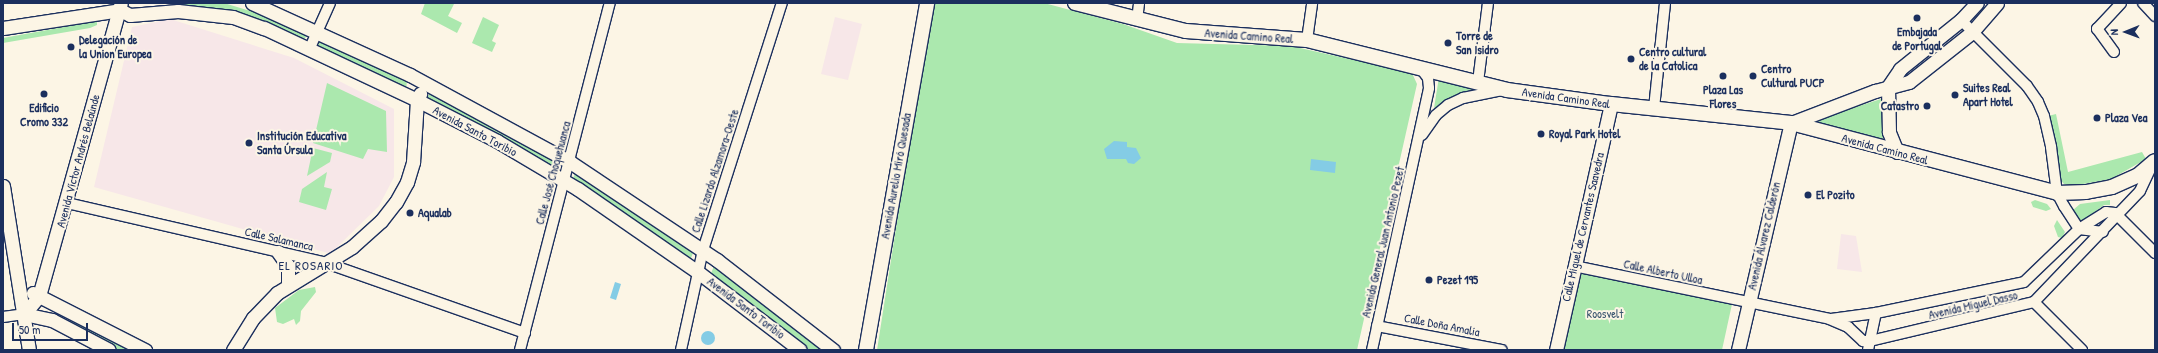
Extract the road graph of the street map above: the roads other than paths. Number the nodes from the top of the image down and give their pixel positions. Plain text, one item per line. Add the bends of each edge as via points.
1 (252, 3) edge
2 (330, 3) edge
3 (610, 3) edge
4 (782, 3) edge
5 (927, 3) edge
6 (1075, 3) edge
7 (1139, 3) edge
8 (1312, 3) edge
9 (1488, 3) edge
10 (1665, 3) edge
11 (1977, 3) edge
12 (1997, 3) edge
13 (2121, 3) edge
14 (2143, 3) edge
15 (123, 5) edge
16 (176, 7) edge
17 (2155, 16) edge
18 (1137, 20) junction
19 (1961, 20) junction
20 (3, 28) edge
21 (317, 32) junction
22 (1948, 32) junction
23 (1972, 32) junction
24 (1307, 40) junction
25 (1958, 43) junction
26 (309, 50) junction
27 (2114, 52) dead end
28 (1422, 70) junction
29 (1478, 82) junction
30 (425, 83) junction
31 (1888, 87) junction
32 (1507, 90) junction
33 (417, 100) junction
34 (1611, 104) junction
35 (1654, 108) junction
36 (1791, 123) junction
37 (1419, 140) junction
38 (1897, 152) junction
39 (570, 162) junction
40 (2153, 163) edge
41 (564, 180) junction
42 (3, 186) edge
43 (2057, 193) junction
44 (67, 203) junction
45 (2118, 216) junction
46 (2079, 228) junction
47 (2103, 232) junction
48 (702, 250) junction
49 (278, 252) junction
50 (2155, 253) edge
51 (326, 263) junction
52 (1574, 266) junction
53 (698, 272) junction
54 (288, 284) junction
55 (19, 287) junction
56 (39, 296) junction
57 (2034, 302) junction
58 (1748, 304) junction
59 (1876, 313) junction
60 (24, 314) junction
61 (3, 317) edge
62 (1829, 319) junction
63 (1377, 326) junction
64 (525, 333) junction
65 (1869, 346) edge
66 (29, 350) edge
67 (109, 350) edge
68 (145, 350) edge
69 (233, 350) edge
70 (520, 350) edge
71 (681, 350) edge
72 (800, 350) edge
73 (833, 350) edge
74 (866, 350) edge
75 (1372, 350) edge
76 (1502, 350) edge
77 (1556, 350) edge
78 (1738, 350) edge
79 (2082, 350) edge

1 - 21 street, Avenida Santo Toribio
2 - 21 street
3 - 39 street, Calle José Choquehuanca
4 - 48 street, Calle Lizardo Alzamora-Oeste
5 - 74 main road, Avenida Aurelio Miró Quesada
6 - 18 main road, Avenida Camino Real
7 - 18 street
8 - 24 street
9 - 29 street
10 - 35 street
11 - 19 street
12 - 23 street
13 - 27 street via 2097,29
14 - 17 street
15 - 16 street, Avenida Santo Toribio via 134,15
15 - 20 street
15 - 44 street, Avenida Víctor Andrés Belaúnde
16 - 26 street, Avenida Santo Toribio via 232,17 264,28
18 - 24 main road, Avenida Camino Real via 1196,32
19 - 22 street
19 - 23 street
21 - 26 street
21 - 30 street, Avenida Santo Toribio
22 - 25 street
22 - 31 street via 1900,69
23 - 25 street
23 - 43 street via 2027,86 2038,102 2051,147
24 - 28 main road, Avenida Camino Real
25 - 31 street via 1909,82
26 - 33 street, Avenida Santo Toribio
28 - 29 main road, Avenida Camino Real
28 - 37 street, Avenida General Juan Antonio Pezet via 1429,88
29 - 32 main road, Avenida Camino Real
30 - 33 street
30 - 39 street, Avenida Santo Toribio
31 - 36 street
31 - 38 street via 1889,132
32 - 34 main road, Avenida Camino Real
32 - 37 street, Avenida General Juan Antonio Pezet via 1463,98 1448,105 1436,115
33 - 41 street, Avenida Santo Toribio via 497,141
33 - 51 street via 413,162 402,191 385,216 366,235
34 - 35 main road, Avenida Camino Real
34 - 52 street, Calle Miguel de Cervantes Saavedra
35 - 36 main road, Avenida Camino Real
36 - 38 main road, Avenida Camino Real
36 - 58 street, Avenida Álvarez Calderón
37 - 63 street, Avenida General Juan Antonio Pezet
38 - 43 main road, Avenida Camino Real
39 - 41 street, Calle José Choquehuanca
39 - 48 street, Avenida Santo Toribio
40 - 43 main road, Avenida Camino Real via 2137,176 2112,187 2081,193
40 - 45 street, Avenida Miguel Dasso via 2140,191
41 - 53 street, Avenida Santo Toribio
41 - 64 street, Calle José Choquehuanca
42 - 55 street
43 - 46 street
44 - 49 street, Calle Salamanca
44 - 56 street, Avenida Víctor Andrés Belaúnde
45 - 46 street, Avenida Miguel Dasso via 2113,212 2106,212
45 - 47 street, Avenida Miguel Dasso
45 - 50 street
46 - 47 street
46 - 59 street, Avenida Miguel Dasso via 2030,279 2024,282
47 - 57 street, Avenida Miguel Dasso
48 - 53 street, Calle Lizardo Alzamora-Oeste
48 - 73 street, Avenida Santo Toribio
49 - 51 street, Calle Salamanca
49 - 54 street via 288,266
51 - 54 street
51 - 64 street, Calle Salamanca
52 - 58 street, Calle Alberto Ulloa
52 - 77 street, Calle Miguel de Cervantes Saavedra
53 - 71 street, Calle Lizardo Alzamora-Oeste
53 - 72 street, Avenida Santo Toribio
54 - 69 street via 259,310
55 - 56 street
55 - 60 street
56 - 60 street, Avenida Víctor Andrés Belaúnde
56 - 68 street
57 - 65 street, Avenida Miguel Dasso
57 - 79 street
58 - 62 street, Avenida Miguel Dasso
58 - 78 street, Avenida Álvarez Calderón
59 - 62 street, Avenida Miguel Dasso
59 - 65 street
60 - 61 street
60 - 66 street
60 - 67 street via 52,320
62 - 65 street, Avenida Miguel Dasso via 1848,327
63 - 75 street, Avenida General Juan Antonio Pezet
63 - 76 street, Calle Doña Amalia
64 - 70 street, Calle José Choquehuanca

